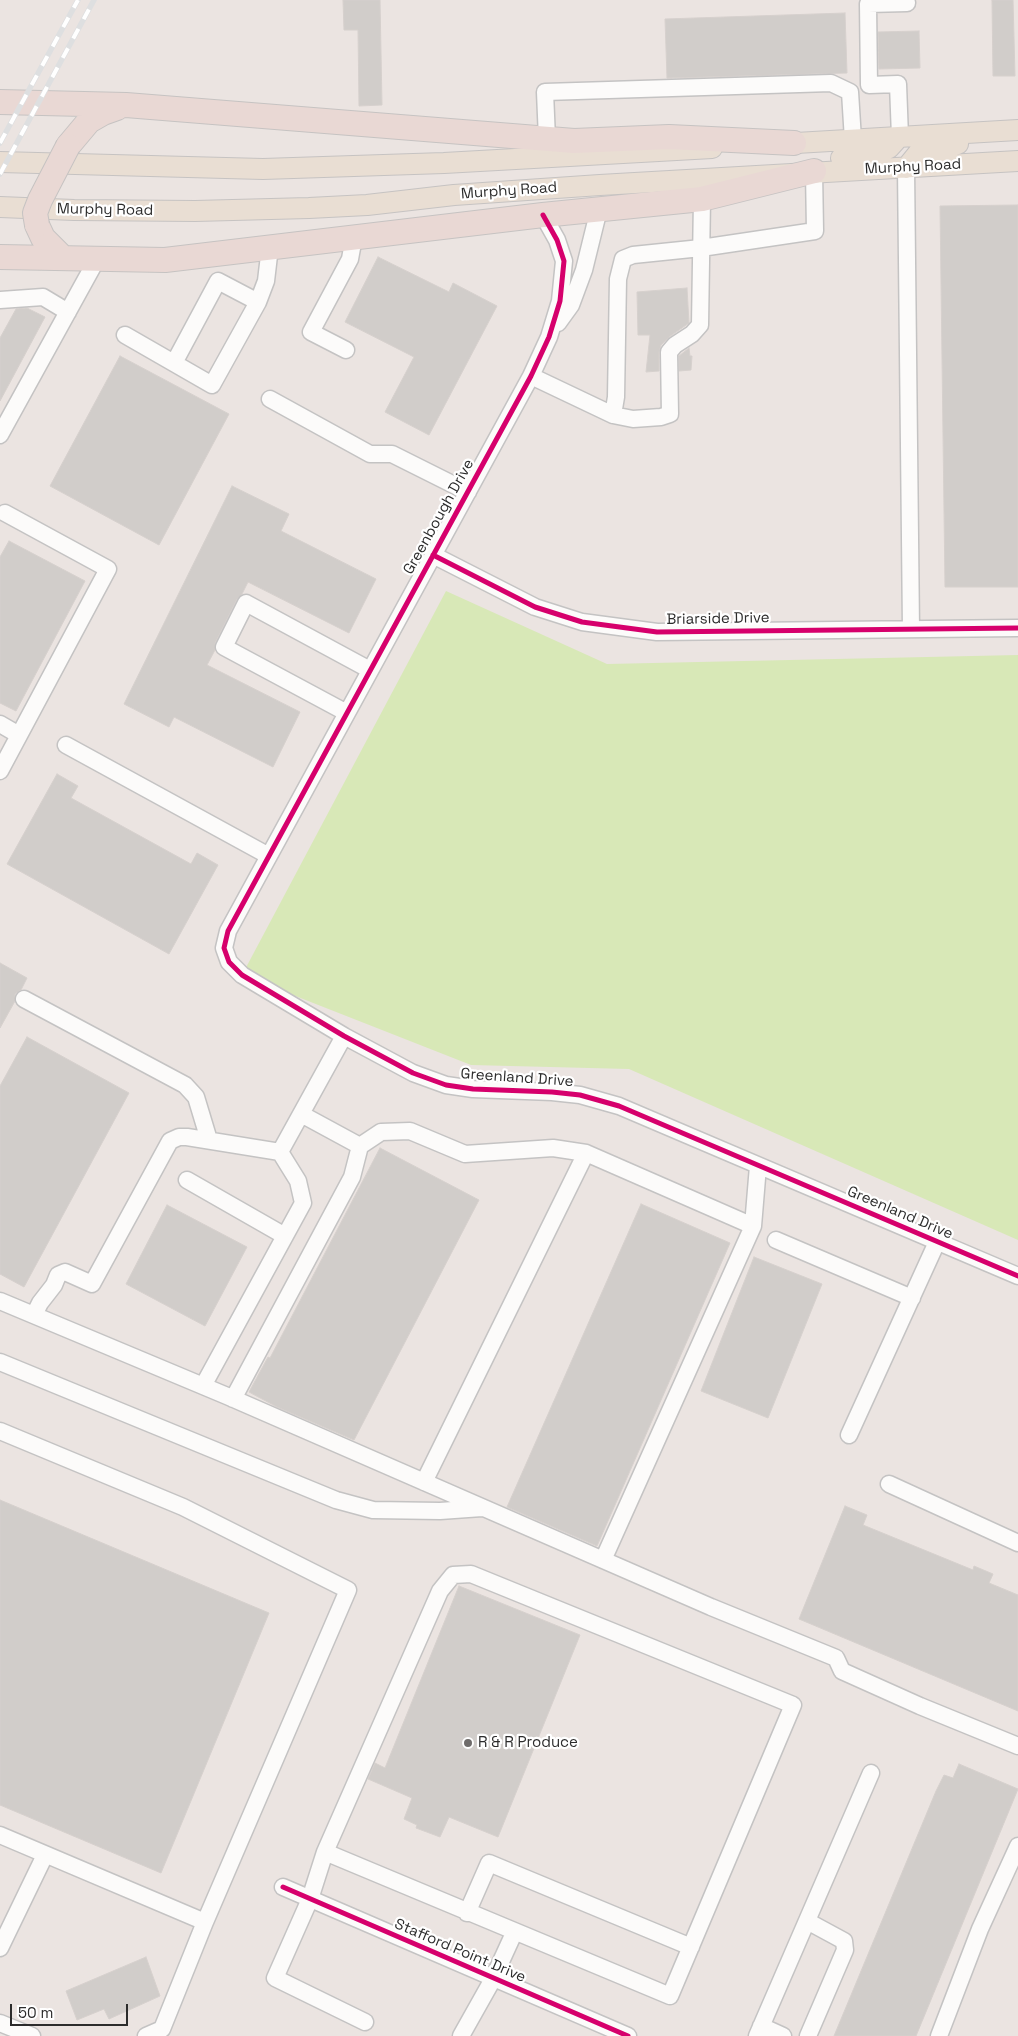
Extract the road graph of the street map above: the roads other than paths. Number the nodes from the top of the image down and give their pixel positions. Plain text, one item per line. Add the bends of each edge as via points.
1 (907, 3) dead end
2 (3, 100) edge
3 (126, 106) junction
4 (1018, 130) edge
5 (900, 137) junction
6 (547, 139) junction
7 (853, 140) junction
8 (794, 143) junction
9 (1018, 161) edge
10 (0, 162) edge
11 (906, 168) junction
12 (804, 172) junction
13 (702, 199) junction
14 (0, 207) edge
15 (600, 209) junction
16 (543, 215) junction
17 (354, 237) junction
18 (270, 247) junction
19 (701, 248) junction
20 (0, 258) edge
21 (63, 258) junction
22 (97, 259) junction
23 (0, 300) edge
24 (258, 302) junction
25 (68, 312) junction
26 (125, 335) dead end
27 (549, 337) junction
28 (346, 350) dead end
29 (174, 363) junction
30 (531, 376) junction
31 (270, 399) dead end
32 (613, 414) junction
33 (0, 435) edge
34 (468, 492) junction
35 (5, 513) dead end
36 (433, 555) junction
37 (1018, 628) edge
38 (911, 629) junction
39 (370, 670) junction
40 (347, 713) junction
41 (0, 724) edge
42 (20, 735) junction
43 (66, 745) dead end
44 (0, 771) edge
45 (288, 821) joint
46 (269, 856) junction
47 (24, 998) dead end
48 (344, 1036) junction
49 (301, 1114) junction
50 (209, 1140) junction
51 (360, 1146) junction
52 (280, 1152) junction
53 (586, 1154) junction
54 (758, 1166) junction
55 (187, 1180) dead end
56 (753, 1226) junction
57 (285, 1236) junction
58 (776, 1240) dead end
59 (937, 1242) junction
60 (1018, 1276) edge
61 (912, 1298) junction
62 (0, 1301) edge
63 (34, 1315) junction
64 (0, 1362) edge
65 (203, 1386) junction
66 (234, 1398) junction
67 (0, 1431) edge
68 (849, 1435) dead end
69 (424, 1482) junction
70 (889, 1484) dead end
71 (484, 1508) junction
72 (1018, 1543) edge
73 (603, 1560) junction
74 (1018, 1746) edge
75 (871, 1773) dead end
76 (0, 1836) edge
77 (1018, 1846) edge
78 (324, 1852) junction
79 (45, 1856) junction
80 (283, 1888) dead end
81 (310, 1899) junction
82 (467, 1913) junction
83 (807, 1921) junction
84 (205, 1922) junction
85 (514, 1933) junction
86 (690, 1947) junction
87 (0, 1948) edge
88 (493, 1979) junction
89 (365, 2022) dead end
90 (0, 2023) edge
91 (759, 2031) edge
92 (32, 2036) edge
93 (146, 2036) edge
94 (461, 2036) edge
95 (628, 2036) edge
96 (783, 2036) edge
97 (808, 2036) edge
98 (938, 2036) edge

1 - 5 street via 868,4 869,85 898,84
2 - 3 highway
3 - 6 highway
3 - 21 highway, bridge via 89,121 68,146 40,200 35,213 42,238
4 - 5 main road, Murphy Road
4 - 11 main road via 999,139 919,152
5 - 7 main road, Murphy Road
5 - 12 main road via 888,148 870,155 808,163
6 - 7 street via 545,92 831,83 850,92
6 - 8 highway via 668,138
7 - 8 main road, Murphy Road
8 - 10 main road, Murphy Road via 444,163 263,169
9 - 11 main road, Murphy Road
11 - 12 main road, Murphy Road
11 - 38 street
12 - 13 highway
12 - 14 main road, Murphy Road via 464,194 309,208 195,211
12 - 19 street via 815,231
13 - 15 highway
13 - 19 street
15 - 16 highway
15 - 27 street, Greenbough Drive via 571,305
16 - 17 highway
16 - 27 street, Greenbough Drive via 564,261 560,301
17 - 18 highway
17 - 28 street via 350,259 311,332
18 - 22 highway via 166,260
18 - 24 street via 266,281
19 - 32 street via 633,255 623,259 618,279
19 - 32 street via 700,325 668,352 670,414 661,418 633,419
20 - 21 highway
21 - 22 highway
22 - 25 street
23 - 25 street via 43,297
24 - 29 street via 218,281
24 - 29 street via 212,385
25 - 33 street
26 - 29 street
27 - 30 street, Greenbough Drive
30 - 32 street
30 - 34 street, Greenbough Drive
31 - 34 street via 370,454 392,454
34 - 36 street, Greenbough Drive
35 - 42 street via 108,569
36 - 38 street, Briarside Drive via 535,607 582,622 657,632
36 - 39 street, Greenbough Drive
37 - 38 street, Briarside Drive
39 - 40 street, Greenbough Drive
39 - 40 street via 246,603 224,646
40 - 45 street, Greenbough Drive
41 - 42 street
42 - 44 street
43 - 46 street
45 - 46 street, Greenland Drive
46 - 48 street, Greenland Drive via 228,931 224,948 229,962 242,974
47 - 50 street via 185,1085 196,1097
48 - 49 street
48 - 54 street, Greenland Drive via 413,1073 446,1085 580,1095 619,1106
49 - 51 street
49 - 52 street
50 - 52 street
50 - 63 street via 178,1137 170,1141 92,1284 65,1272 58,1275
51 - 53 street via 381,1132 410,1131 465,1154 553,1148
51 - 66 street via 352,1177
52 - 57 street via 298,1181 303,1203
53 - 56 street
53 - 69 street
54 - 56 street
54 - 59 street, Greenland Drive
55 - 57 street
56 - 73 street
57 - 65 street
58 - 61 street
59 - 60 street, Greenland Drive
59 - 61 street
61 - 68 street
62 - 63 street
63 - 65 street
64 - 71 street via 336,1500 373,1510
65 - 66 street
66 - 69 street
67 - 84 street via 183,1507 348,1590
69 - 71 street
70 - 72 street
71 - 73 street
73 - 74 street via 836,1658 842,1671
75 - 83 street
76 - 79 street
77 - 98 street via 980,1929
78 - 81 street
78 - 82 street
78 - 86 street via 440,1590 453,1576 471,1574 792,1706
79 - 84 street
79 - 87 street
80 - 81 street, Stafford Point Drive
81 - 88 street, Stafford Point Drive
81 - 89 street via 274,1978
82 - 85 street
82 - 86 street via 489,1863
83 - 91 street
83 - 97 street via 844,1941 845,1950
84 - 93 street via 162,2029
85 - 86 street via 670,1996
85 - 88 street
88 - 94 street
88 - 95 street, Stafford Point Drive
90 - 92 street
91 - 96 street

